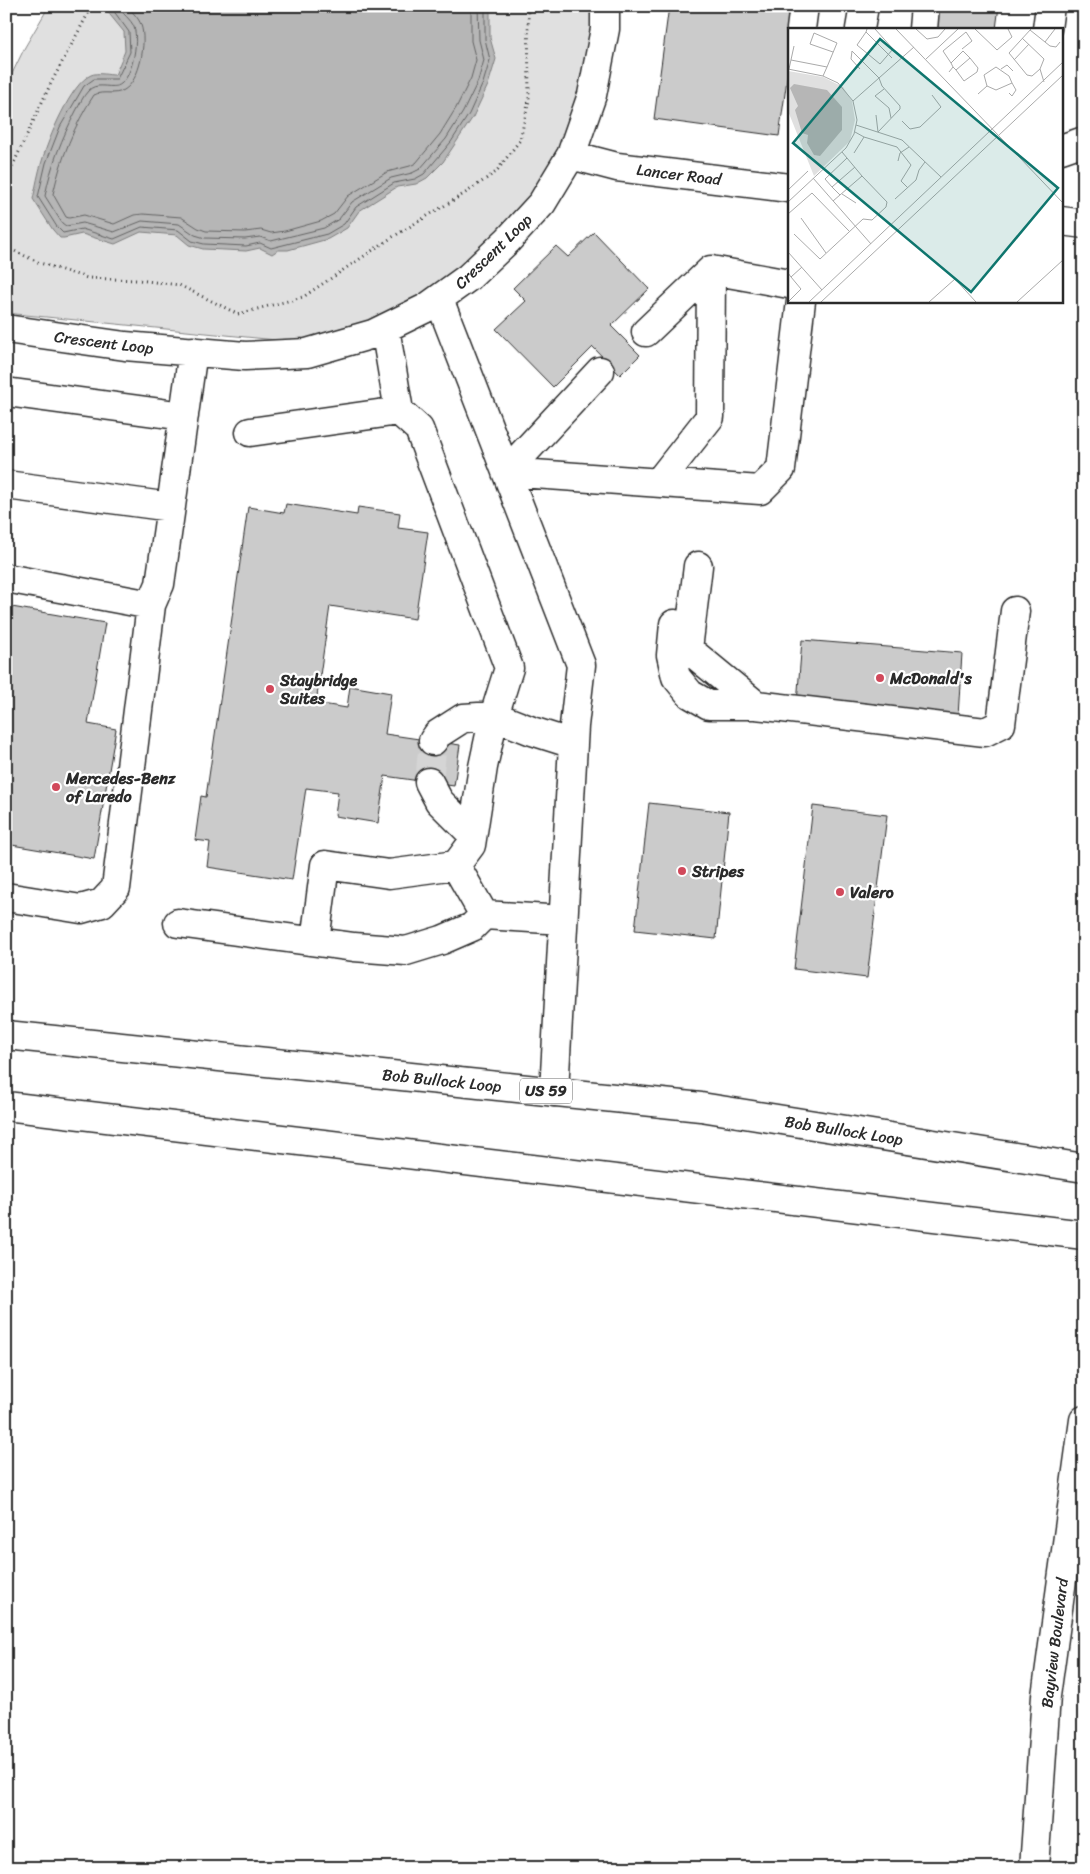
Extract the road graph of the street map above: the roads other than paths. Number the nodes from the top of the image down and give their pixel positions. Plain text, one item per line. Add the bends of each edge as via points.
1 (605, 6) edge
2 (804, 6) edge
3 (864, 6) edge
4 (925, 6) edge
5 (1050, 6) edge
6 (801, 28) edge
7 (860, 28) edge
8 (923, 28) edge
9 (1047, 28) edge
10 (1084, 140) edge
11 (1062, 149) edge
12 (570, 155) junction
13 (788, 188) edge
14 (1062, 221) edge
15 (1084, 224) edge
16 (711, 270) junction
17 (788, 284) edge
18 (439, 299) junction
19 (801, 302) edge
20 (385, 328) junction
21 (6, 329) edge
22 (646, 332) dead end
23 (192, 352) junction
24 (600, 372) dead end
25 (6, 392) edge
26 (399, 411) junction
27 (184, 416) junction
28 (250, 432) dead end
29 (506, 472) junction
30 (658, 483) junction
31 (6, 485) edge
32 (171, 507) junction
33 (689, 564) dead end
34 (6, 578) edge
35 (151, 605) junction
36 (1015, 611) dead end
37 (494, 716) junction
38 (433, 742) tunnel mouth
39 (573, 744) junction
40 (429, 782) tunnel mouth
41 (472, 834) junction
42 (455, 864) junction
43 (6, 897) edge
44 (484, 915) junction
45 (563, 920) junction
46 (178, 923) dead end
47 (315, 941) junction
48 (6, 1035) edge
49 (554, 1092) junction
50 (6, 1106) edge
51 (1084, 1168) edge
52 (1084, 1235) edge
53 (1084, 1420) edge
54 (1034, 1868) edge

1 - 12 main road, Crescent Loop via 605,29 592,95
2 - 6 main road
3 - 7 main road
4 - 8 main road
5 - 9 main road
10 - 11 main road
12 - 13 main road, Lancer Road via 617,167
12 - 18 main road, Crescent Loop via 542,203 469,277
14 - 15 main road
16 - 17 main road
16 - 22 main road
16 - 30 main road via 710,416
18 - 20 main road, Crescent Loop
18 - 29 main road
19 - 30 main road via 781,469 760,490
20 - 23 main road, Crescent Loop via 307,353 245,356
20 - 26 main road
21 - 23 main road, Crescent Loop
23 - 27 main road
24 - 29 main road
25 - 27 main road
26 - 28 main road
26 - 37 main road via 419,429 509,668
27 - 32 main road
29 - 30 main road
29 - 39 main road via 581,665
31 - 32 main road
32 - 35 main road via 160,584
33 - 36 main road via 688,649 756,705 985,732 1001,724
34 - 35 main road
35 - 43 main road via 116,888 102,903 81,909
37 - 38 main road via 462,718 438,734
37 - 39 main road
37 - 41 main road
39 - 45 main road
40 - 41 main road via 439,801
41 - 42 main road via 471,845
42 - 44 main road
42 - 47 main road via 389,874 325,865
44 - 45 main road
44 - 47 main road via 472,927 406,952
45 - 49 main road
46 - 47 main road
48 - 49 main road, Bob Bullock Loop / US 59
49 - 51 main road, Bob Bullock Loop / US 59 via 701,1107
50 - 52 main road
53 - 54 main road, Bayview Boulevard via 1046,1696

